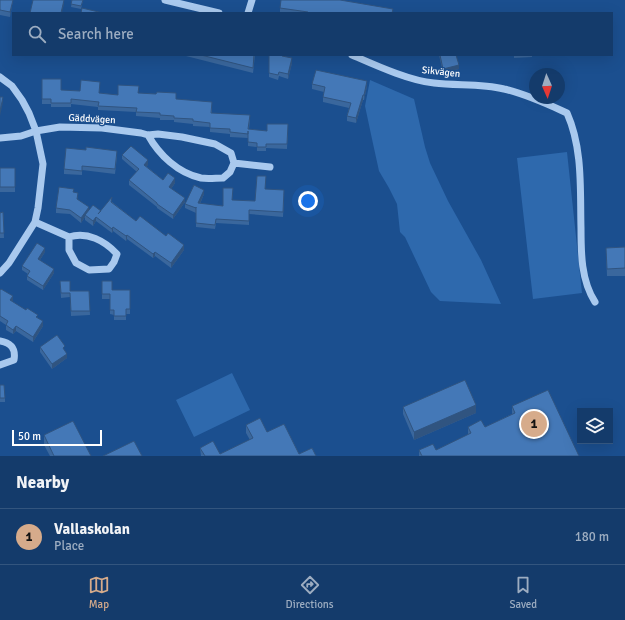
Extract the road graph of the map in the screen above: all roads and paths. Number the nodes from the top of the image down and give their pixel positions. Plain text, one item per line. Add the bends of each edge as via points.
1 (165, 0) edge
2 (252, 0) edge
3 (215, 12) edge
4 (248, 12) edge
5 (355, 56) edge
6 (0, 77) edge
7 (36, 130) junction
8 (148, 135) junction
9 (0, 138) edge
10 (234, 163) junction
11 (270, 167) dead end
12 (34, 222) junction
13 (69, 237) junction
14 (0, 274) edge
15 (595, 302) dead end
16 (0, 341) edge
17 (0, 366) edge

1 - 3 street
2 - 4 street
5 - 15 street, Sikvägen via 418,80 504,88 567,113 578,147 581,250 585,279
6 - 7 street via 12,86 22,100
7 - 8 street, Gäddvägen via 60,127 102,128
7 - 9 street, Gäddvägen via 21,136
7 - 12 street via 43,164
8 - 10 street, Gäddvägen via 182,136 215,144 231,153
8 - 10 street via 155,148 174,167 202,178 223,178 230,172
10 - 11 street
12 - 13 street
12 - 14 street
13 - 13 street via 69,250 76,263 89,270 105,270 114,262 117,254 104,243 84,235
16 - 17 street via 9,343 15,354 14,360

